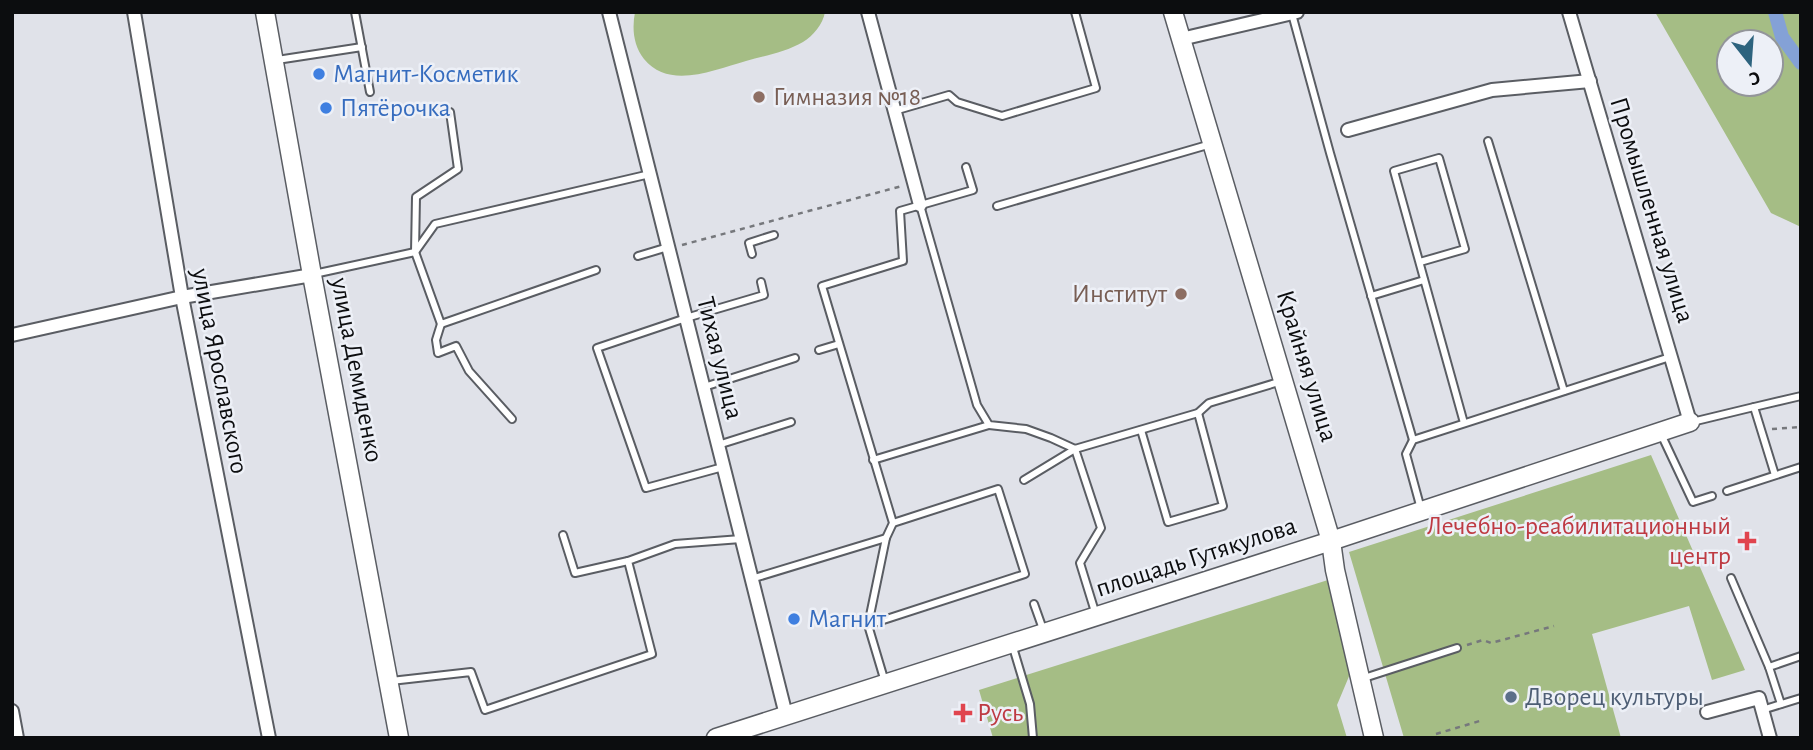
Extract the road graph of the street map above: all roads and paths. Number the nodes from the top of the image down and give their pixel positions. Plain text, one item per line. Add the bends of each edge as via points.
1 (134, 12) edge
2 (265, 12) edge
3 (355, 12) edge
4 (609, 12) edge
5 (868, 12) edge
6 (1074, 12) edge
7 (1173, 12) edge
8 (1569, 12) edge
9 (1295, 13) edge
10 (1181, 39) junction
11 (362, 47) junction
12 (274, 61) junction
13 (1590, 81) junction
14 (370, 92) dead end
15 (894, 111) junction
16 (450, 112) dead end
17 (1348, 130) dead end
18 (1488, 141) dead end
19 (1212, 143) junction
20 (966, 167) dead end
21 (650, 174) junction
22 (905, 186) dead end
23 (919, 205) junction
24 (997, 206) dead end
25 (774, 235) dead end
26 (672, 247) junction
27 (415, 251) junction
28 (752, 254) dead end
29 (638, 256) dead end
30 (1420, 262) junction
31 (596, 270) dead end
32 (312, 275) junction
33 (1424, 280) junction
34 (761, 282) dead end
35 (1371, 296) junction
36 (182, 297) junction
37 (686, 318) junction
38 (440, 324) junction
39 (12, 335) edge
40 (839, 344) junction
41 (820, 350) dead end
42 (1672, 357) junction
43 (795, 358) dead end
44 (1284, 380) junction
45 (703, 387) junction
46 (1564, 391) junction
47 (1801, 396) edge
48 (1754, 407) junction
49 (1198, 413) junction
50 (512, 419) dead end
51 (792, 422) dead end
52 (1690, 422) junction
53 (1464, 423) junction
54 (989, 425) junction
55 (1801, 427) edge
56 (1141, 430) junction
57 (1762, 430) junction
58 (1660, 432) junction
59 (1413, 440) junction
60 (718, 444) junction
61 (1075, 449) junction
62 (873, 460) junction
63 (723, 467) junction
64 (1801, 467) edge
65 (1775, 475) junction
66 (1024, 480) dead end
67 (1006, 486) dead end
68 (998, 489) junction
69 (1727, 491) dead end
70 (1712, 496) dead end
71 (1422, 511) junction
72 (893, 523) junction
73 (564, 534) dead end
74 (886, 538) junction
75 (741, 539) junction
76 (1331, 541) junction
77 (628, 561) junction
78 (1025, 574) junction
79 (1731, 578) dead end
80 (751, 579) junction
81 (1028, 583) dead end
82 (1034, 604) dead end
83 (1096, 616) junction
84 (869, 625) junction
85 (1554, 626) dead end
86 (1044, 632) junction
87 (1012, 643) junction
88 (1457, 648) joint
89 (1801, 656) edge
90 (1769, 667) junction
91 (1362, 679) junction
92 (389, 681) junction
93 (885, 684) junction
94 (1801, 698) edge
95 (1781, 704) junction
96 (1762, 710) junction
97 (12, 711) edge
98 (1707, 712) dead end
99 (786, 715) junction
100 (1483, 720) dead end
101 (1436, 734) dead end
102 (17, 738) edge
103 (269, 738) edge
104 (399, 738) edge
105 (716, 738) edge
106 (1033, 738) edge
107 (1374, 738) edge
108 (1770, 738) edge

1 - 36 street, улица Ярославского
2 - 12 street, улица Демиденко
3 - 11 lane
4 - 21 street, Тихая улица
5 - 15 street
6 - 15 lane via 1096,88 1002,116 957,102 949,95
7 - 10 street, Крайняя улица
8 - 13 street, Промышленная улица
9 - 10 street
9 - 35 lane
10 - 19 street, Крайняя улица
11 - 12 lane
11 - 14 lane
12 - 32 street, улица Демиденко
13 - 17 street via 1492,90
13 - 42 street, Промышленная улица
15 - 23 street
16 - 27 lane via 458,169 415,197
18 - 46 lane
19 - 24 lane
19 - 44 street, Крайняя улица
20 - 23 lane via 973,190
21 - 26 street, Тихая улица
21 - 27 lane via 435,224
22 - 26 path
23 - 40 lane via 900,211 903,261 822,286
23 - 54 lane via 977,405
25 - 28 lane via 749,243
26 - 29 lane
26 - 37 street, Тихая улица
27 - 32 lane
27 - 38 lane
30 - 30 lane via 1394,170 1439,158 1465,248
30 - 33 lane
31 - 38 lane
32 - 36 street
32 - 92 street, улица Демиденко
33 - 35 lane
33 - 53 lane
34 - 37 lane via 764,295
35 - 59 lane
36 - 39 street
36 - 103 street, улица Ярославского
37 - 45 street, Тихая улица
37 - 63 lane via 597,348 646,488
38 - 50 lane via 438,353 456,346 469,371
40 - 41 lane
40 - 62 lane
42 - 46 lane
42 - 52 street, Промышленная улица
43 - 45 lane
44 - 49 lane via 1209,403
44 - 76 street, Крайняя улица
45 - 60 street, Тихая улица
46 - 53 lane
47 - 48 lane
48 - 52 lane
48 - 57 lane
49 - 56 lane
49 - 56 lane via 1223,506 1168,522
51 - 60 lane
52 - 58 street, площадь Гутякулова
53 - 59 lane
54 - 61 lane via 1026,429
54 - 62 lane
55 - 57 path
56 - 61 lane
57 - 65 lane
58 - 70 lane via 1693,502
58 - 71 street, площадь Гутякулова
59 - 71 lane via 1406,454
60 - 63 street, Тихая улица
61 - 66 lane
61 - 83 lane via 1101,528 1080,563
62 - 72 lane
63 - 75 street, Тихая улица
64 - 65 lane
65 - 69 lane
67 - 68 lane
68 - 72 lane
68 - 78 lane
71 - 76 street, площадь Гутякулова
72 - 74 lane
73 - 77 lane via 575,573
74 - 80 lane
74 - 84 lane
75 - 77 lane via 675,544
75 - 80 street, Тихая улица
76 - 83 street, площадь Гутякулова
76 - 91 street, Крайняя улица
77 - 92 lane via 652,654 485,710 471,672
78 - 81 lane
78 - 84 lane
79 - 90 lane
80 - 99 street, Тихая улица
82 - 86 lane
83 - 86 street, площадь Гутякулова
84 - 93 lane
85 - 88 path
86 - 87 street, площадь Гутякулова
87 - 93 street, площадь Гутякулова
87 - 106 lane via 1030,704
88 - 91 lane
89 - 90 lane
90 - 95 lane
91 - 107 street, Крайняя улица
92 - 104 street, улица Демиденко
93 - 99 street, площадь Гутякулова
94 - 95 lane
95 - 96 lane
96 - 98 street via 1759,698
96 - 108 street
97 - 102 street
99 - 105 street, площадь Гутякулова
100 - 101 path

